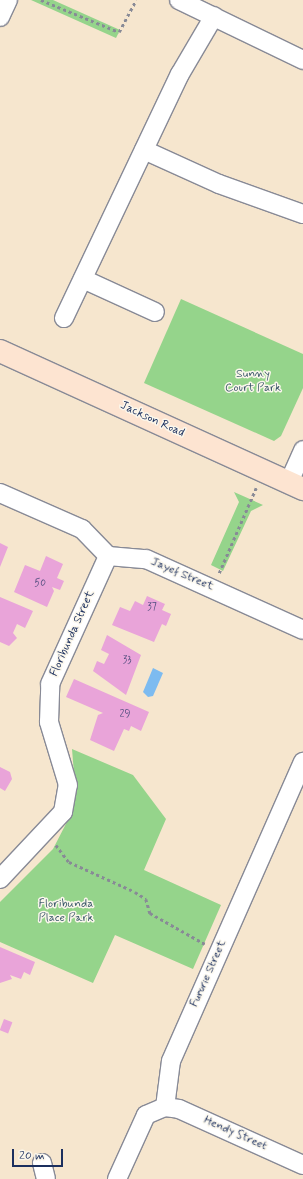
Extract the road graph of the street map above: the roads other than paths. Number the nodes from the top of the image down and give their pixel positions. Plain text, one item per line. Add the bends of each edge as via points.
1 (8, 0) edge
2 (179, 0) edge
3 (214, 16) junction
4 (0, 17) edge
5 (303, 60) edge
6 (144, 150) junction
7 (303, 214) edge
8 (82, 279) junction
9 (155, 312) dead end
10 (64, 318) dead end
11 (0, 351) edge
12 (303, 450) edge
13 (296, 485) edge
14 (0, 493) edge
15 (108, 556) junction
16 (303, 630) edge
17 (303, 762) edge
18 (0, 879) edge
19 (165, 1107) junction
20 (303, 1164) edge
21 (117, 1179) edge

1 - 4 street
2 - 3 street
3 - 5 street
3 - 6 street via 180,74
6 - 7 street via 220,184
6 - 8 street
8 - 9 street
8 - 10 street
11 - 13 street, Jackson Road
12 - 13 street
14 - 15 street via 82,529
15 - 16 street, Jayef Street via 146,559
15 - 18 street, Floribunda Street via 50,684 49,722 68,785 62,812 46,833
17 - 19 street, Furorie Street via 171,1061
19 - 20 street, Hendy Street via 179,1109
19 - 21 street via 146,1115

